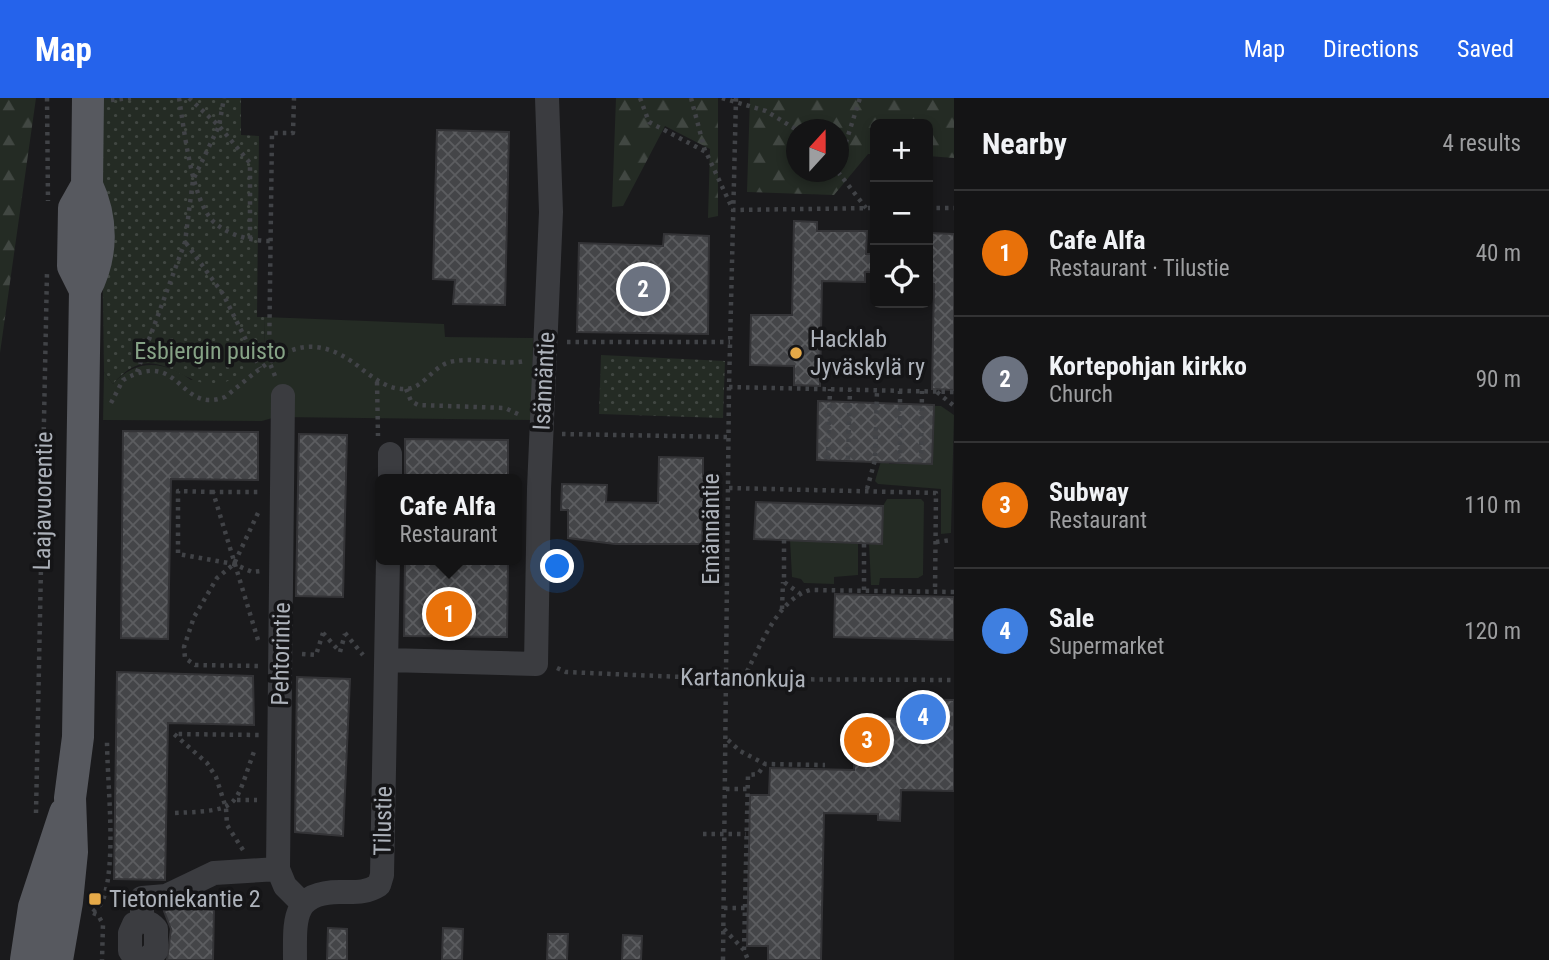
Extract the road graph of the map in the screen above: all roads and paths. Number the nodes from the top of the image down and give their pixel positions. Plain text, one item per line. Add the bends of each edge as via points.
1 (47, 98) edge
2 (131, 98) edge
3 (179, 98) edge
4 (189, 98) edge
5 (224, 98) edge
6 (293, 98) edge
7 (547, 98) edge
8 (640, 98) edge
9 (691, 98) edge
10 (722, 98) edge
11 (860, 98) edge
12 (96, 99) edge
13 (736, 99) edge
14 (786, 123) edge
15 (219, 126) junction
16 (849, 134) edge
17 (706, 152) junction
18 (193, 180) junction
19 (847, 182) edge
20 (866, 208) junction
21 (870, 208) edge
22 (933, 208) edge
23 (954, 208) edge
24 (733, 210) junction
25 (48, 213) dead end
26 (250, 241) junction
27 (271, 241) junction
28 (186, 243) junction
29 (47, 265) dead end
30 (730, 342) junction
31 (545, 348) junction
32 (269, 362) junction
33 (260, 368) junction
34 (136, 373) junction
35 (377, 381) junction
36 (729, 387) junction
37 (406, 389) junction
38 (830, 390) junction
39 (850, 390) junction
40 (877, 391) junction
41 (901, 391) junction
42 (922, 391) junction
43 (936, 392) junction
44 (954, 392) edge
45 (283, 396) dead end
46 (954, 406) edge
47 (109, 413) dead end
48 (542, 430) junction
49 (730, 437) junction
50 (390, 454) joint
51 (828, 459) dead end
52 (848, 459) dead end
53 (900, 462) dead end
54 (920, 462) dead end
55 (390, 474) edge
56 (729, 488) junction
57 (867, 489) junction
58 (213, 492) junction
59 (784, 540) dead end
60 (951, 540) dead end
61 (936, 542) junction
62 (864, 543) dead end
63 (234, 564) junction
64 (387, 565) edge
65 (783, 582) junction
66 (864, 590) junction
67 (935, 592) junction
68 (954, 592) edge
69 (799, 593) junction
70 (782, 610) junction
71 (316, 655) dead end
72 (376, 659) junction
73 (536, 661) junction
74 (282, 667) junction
75 (728, 679) junction
76 (743, 679) junction
77 (954, 680) edge
78 (106, 729) dead end
79 (270, 735) junction
80 (727, 739) junction
81 (765, 764) junction
82 (825, 765) dead end
83 (726, 789) junction
84 (747, 789) junction
85 (70, 798) junction
86 (226, 808) junction
87 (175, 813) dead end
88 (36, 821) dead end
89 (725, 833) junction
90 (703, 834) dead end
91 (746, 834) junction
92 (266, 869) junction
93 (302, 903) junction
94 (724, 908) junction
95 (745, 908) junction
96 (92, 912) junction
97 (90, 923) dead end
98 (724, 929) junction
99 (744, 950) junction
100 (26, 960) edge
101 (57, 960) edge
102 (102, 960) edge
103 (144, 960) edge
104 (295, 960) edge
105 (723, 960) edge
106 (748, 960) edge

1 - 25 path
2 - 12 path
3 - 18 path
4 - 15 path
5 - 15 path
6 - 27 path via 293,133 272,133
7 - 31 street, Isännäntie via 551,212
8 - 17 path via 649,122
9 - 17 path
10 - 13 path
11 - 16 path
12 - 85 main road, Laajavuorentie via 87,184 98,208 97,267 85,290 78,737
13 - 14 path
13 - 24 path, Emännäntie
15 - 18 path
15 - 26 path via 250,163
17 - 24 path
18 - 26 path via 213,222
18 - 28 path
19 - 20 path
20 - 21 path
20 - 24 path
22 - 23 path
24 - 30 path, Emännäntie
26 - 27 path
27 - 32 path
28 - 33 path via 223,294
28 - 34 path
29 - 88 path, Laajavuorentie
30 - 31 path
30 - 36 path, Emännäntie
31 - 37 path via 521,362 448,362
31 - 48 street, Isännäntie
32 - 33 path
32 - 35 path via 291,348 328,349
33 - 34 path via 215,400 193,396 162,371
34 - 47 path via 123,380
35 - 37 path
35 - 50 path via 378,438
36 - 38 path
36 - 49 path, Emännäntie
37 - 48 path via 418,405 505,408
38 - 39 path
38 - 51 path
39 - 40 path
39 - 52 path
40 - 41 path
40 - 57 path via 875,460
41 - 42 path
41 - 53 path
42 - 43 path
42 - 54 path
43 - 44 path
43 - 46 path
45 - 74 street, Pehtorintie
48 - 49 path
48 - 73 street, Isännäntie
49 - 56 path, Emännäntie
50 - 55 street
56 - 57 path
56 - 75 path, Emännäntie
57 - 61 path via 936,493
58 - 63 path
58 - 63 path via 268,492
58 - 63 path via 178,491 178,554
59 - 65 path
60 - 61 path
61 - 67 path
62 - 66 path
63 - 74 path via 255,636
63 - 74 path via 217,578 194,617 185,658 195,665
64 - 72 street
65 - 69 path
65 - 70 path
66 - 67 path
66 - 69 path
67 - 68 path
69 - 70 path
70 - 76 path
71 - 72 path via 323,633 340,652 345,633
72 - 73 street
72 - 93 street, Tilustie via 379,885 368,892 335,892
73 - 75 path, Kartanonkuja via 566,673
74 - 79 street, Pehtorintie
75 - 76 path, Kartanonkuja
75 - 80 path, Emännäntie
76 - 77 path, Kartanonkuja
78 - 96 path via 108,865 103,904
79 - 86 path via 237,800
79 - 86 path via 174,734 207,763
79 - 92 street, Pehtorintie
80 - 81 path
80 - 83 path, Emännäntie
81 - 82 path
81 - 84 path via 758,774 748,775
83 - 84 path
83 - 89 path, Emännäntie
84 - 91 path
85 - 100 main road, Laajavuorentie via 34,907
85 - 101 main road, Laajavuorentie via 69,879
86 - 87 path
86 - 92 path via 227,825
89 - 90 path
89 - 91 path
89 - 94 path, Emännäntie
91 - 95 path
92 - 93 street
92 - 103 street via 214,873 166,896 142,898 142,921 156,929 156,951
93 - 104 street via 295,916
94 - 95 path
94 - 98 path, Emännäntie
95 - 99 path
96 - 97 path
96 - 102 path via 103,924
98 - 99 path
98 - 105 path, Emännäntie
99 - 106 path

